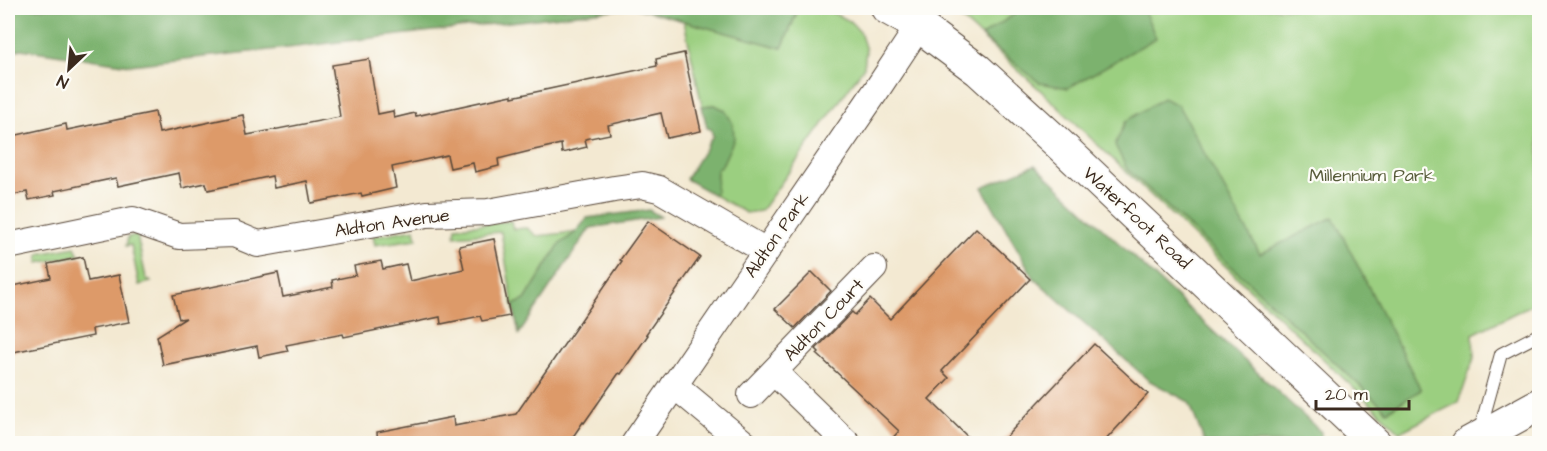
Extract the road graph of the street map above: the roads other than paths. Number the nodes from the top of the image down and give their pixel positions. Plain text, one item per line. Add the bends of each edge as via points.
1 (887, 8) edge
2 (918, 27) junction
3 (8, 246) edge
4 (766, 251) junction
5 (874, 268) dead end
6 (1539, 334) edge
7 (774, 372) junction
8 (674, 385) junction
9 (752, 395) dead end
10 (1539, 404) edge
11 (1473, 440) edge
12 (634, 444) edge
13 (745, 444) edge
14 (848, 444) edge
15 (1377, 444) edge

1 - 2 street, Waterfoot Road
2 - 4 street, Aldton Park
2 - 15 street, Waterfoot Road via 978,70
3 - 4 street, Aldton Avenue via 133,220 179,236 234,234 258,244 427,214 488,212 642,185 658,189
4 - 8 street, Aldton Park
5 - 7 street, Aldton Court
6 - 11 lane via 1501,354
7 - 9 street, Aldton Court
7 - 14 street, Aldton Court
8 - 12 street, Aldton Park
8 - 13 street
10 - 11 street

